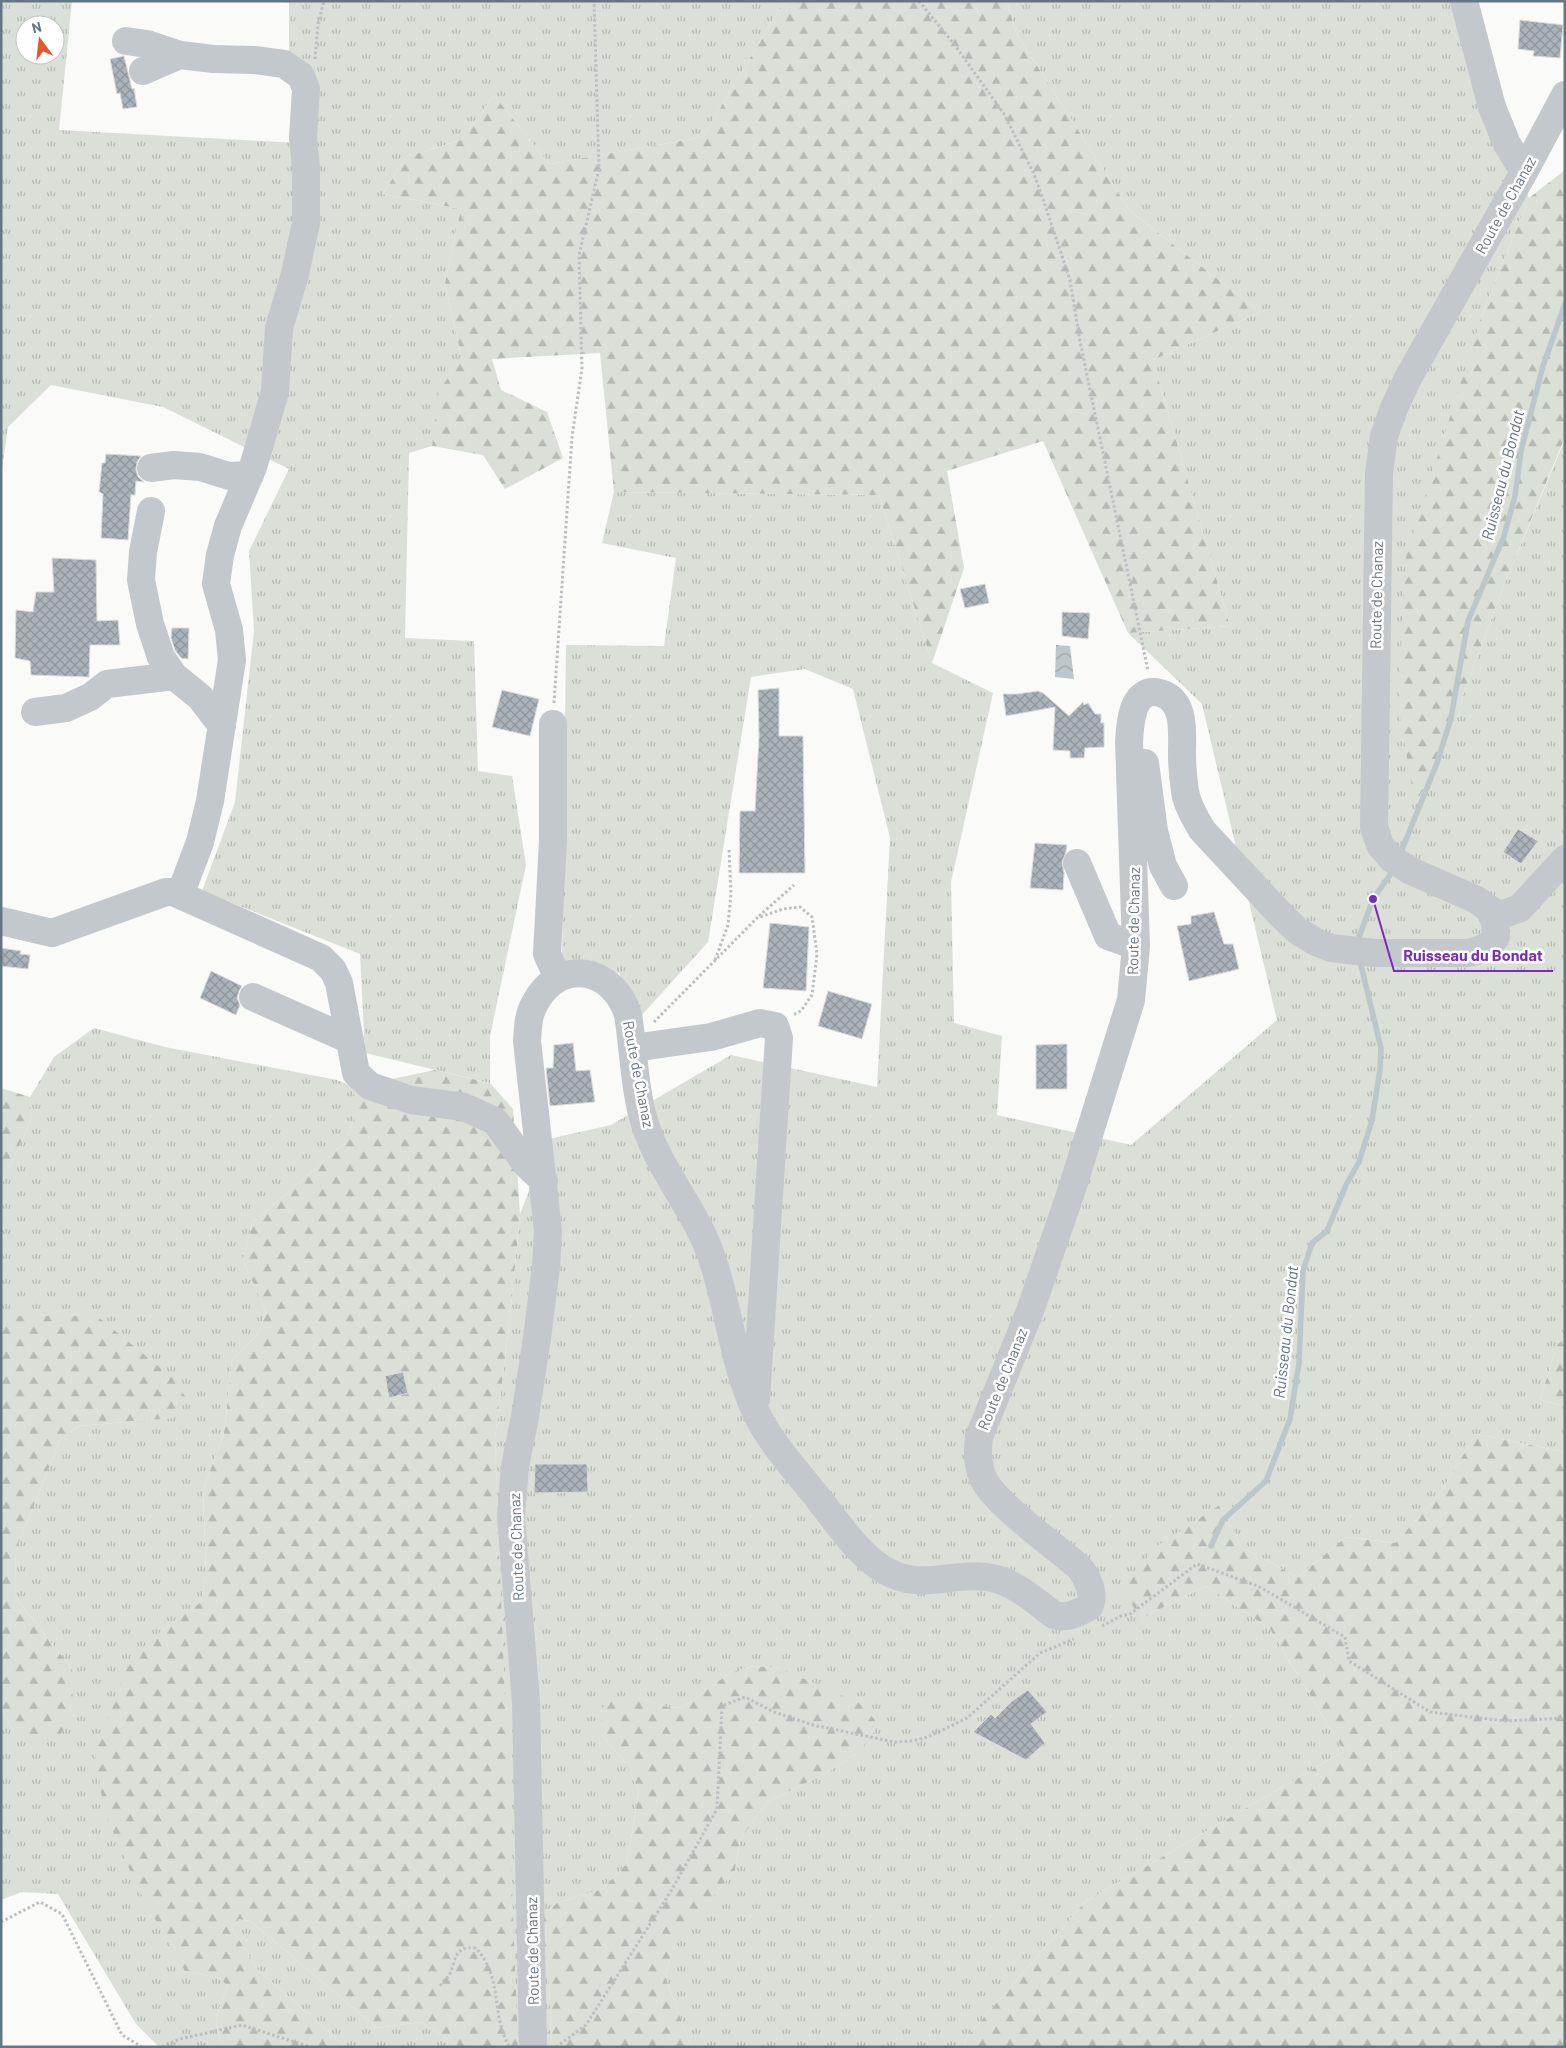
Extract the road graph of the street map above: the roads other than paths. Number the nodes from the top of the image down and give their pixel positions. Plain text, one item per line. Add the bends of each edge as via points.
1 (1464, 1) edge
2 (126, 41) dead end
3 (180, 55) junction
4 (143, 71) dead end
5 (1565, 95) edge
6 (1524, 172) junction
7 (151, 468) dead end
8 (250, 475) junction
9 (151, 512) dead end
10 (174, 676) junction
11 (35, 712) dead end
12 (1131, 719) junction
13 (553, 724) road end
14 (222, 726) junction
15 (1565, 859) edge
16 (1078, 863) dead end
17 (1174, 886) dead end
18 (180, 896) junction
19 (1489, 909) junction
20 (1, 921) edge
21 (1136, 946) junction
22 (558, 978) junction
23 (254, 997) dead end
24 (350, 1040) junction
25 (633, 1046) junction
26 (544, 1181) junction
27 (755, 1411) junction
28 (533, 2047) edge

1 - 6 street via 1492,106 1507,144
2 - 3 street
3 - 4 street
3 - 8 street via 284,64 307,80 303,138 306,223 279,328 275,392
5 - 6 street, Route de Chanaz
6 - 19 street, Route de Chanaz via 1408,378 1384,436 1379,474 1374,827 1380,845 1392,859 1411,871 1477,900
7 - 8 street via 174,465 200,467 230,476
8 - 14 street via 228,526 216,584 230,630 232,660
9 - 10 street via 143,552 142,580 160,657
10 - 11 street via 108,684 66,708
10 - 14 street via 200,697
12 - 17 street via 1141,739 1156,840 1163,866
12 - 19 street, Route de Chanaz via 1142,695 1153,692 1173,700 1181,714 1186,794 1202,830 1298,931 1316,942 1331,948 1374,953 1468,953 1490,945 1496,937 1495,922
12 - 21 street, Route de Chanaz via 1129,742
13 - 22 street via 553,840 547,954
14 - 18 street via 200,842
15 - 19 street via 1520,908 1501,915
16 - 21 street via 1108,936
18 - 20 street via 166,892 52,934
18 - 24 street via 322,958 333,970 339,984
21 - 27 street, Route de Chanaz via 1131,1000 1030,1312 979,1437 978,1448 978,1465 987,1486 1003,1504 1084,1573 1092,1600 1089,1607 1074,1615 1060,1617 1009,1583 991,1578 924,1582 898,1577 882,1569 842,1529 767,1433
22 - 25 street, Route de Chanaz via 584,974 607,981 624,1002
22 - 26 street, Route de Chanaz via 535,1001 529,1016 527,1041
23 - 24 street
24 - 26 street via 356,1073 370,1086 410,1100 464,1108 495,1121 527,1165
25 - 27 street, Route de Chanaz via 645,1123 712,1257 743,1380
25 - 27 street via 711,1037 760,1023 775,1026 779,1038
26 - 28 street, Route de Chanaz via 548,1231 546,1266 526,1407 514,1466 512,1517 526,1702

